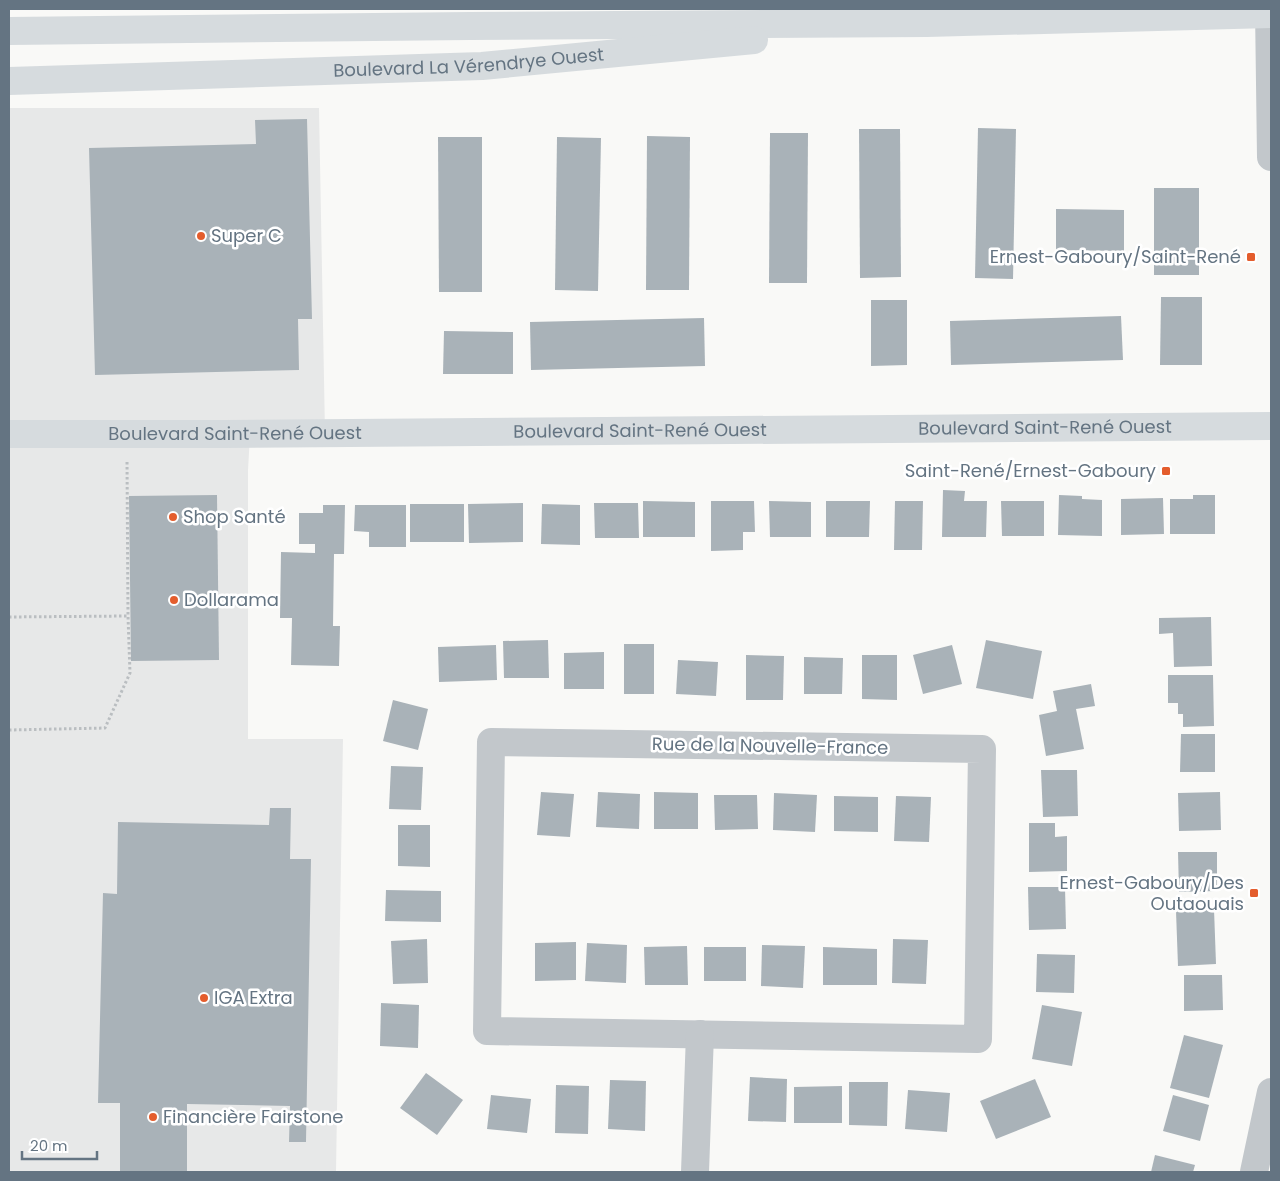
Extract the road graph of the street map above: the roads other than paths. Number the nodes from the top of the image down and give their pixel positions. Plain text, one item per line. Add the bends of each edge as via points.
1 (1270, 12) edge
2 (9, 20) edge
3 (927, 23) junction
4 (136, 30) junction
5 (9, 31) edge
6 (9, 81) edge
7 (1271, 158) edge
8 (1271, 426) edge
9 (9, 434) edge
10 (700, 1034) junction
11 (1271, 1092) edge
12 (695, 1172) edge
13 (1254, 1172) edge

1 - 3 main road, Boulevard La Vérendrye Ouest
1 - 7 street
2 - 4 main road
3 - 4 main road, Boulevard La Vérendrye Ouest
3 - 6 main road, Boulevard La Vérendrye Ouest via 482,66
4 - 5 main road, Boulevard La Vérendrye Ouest
8 - 9 main road, Boulevard Saint-René Ouest
10 - 10 street, Rue de la Nouvelle-France via 487,1031 491,742 982,749 978,1039
10 - 12 street
11 - 13 street

